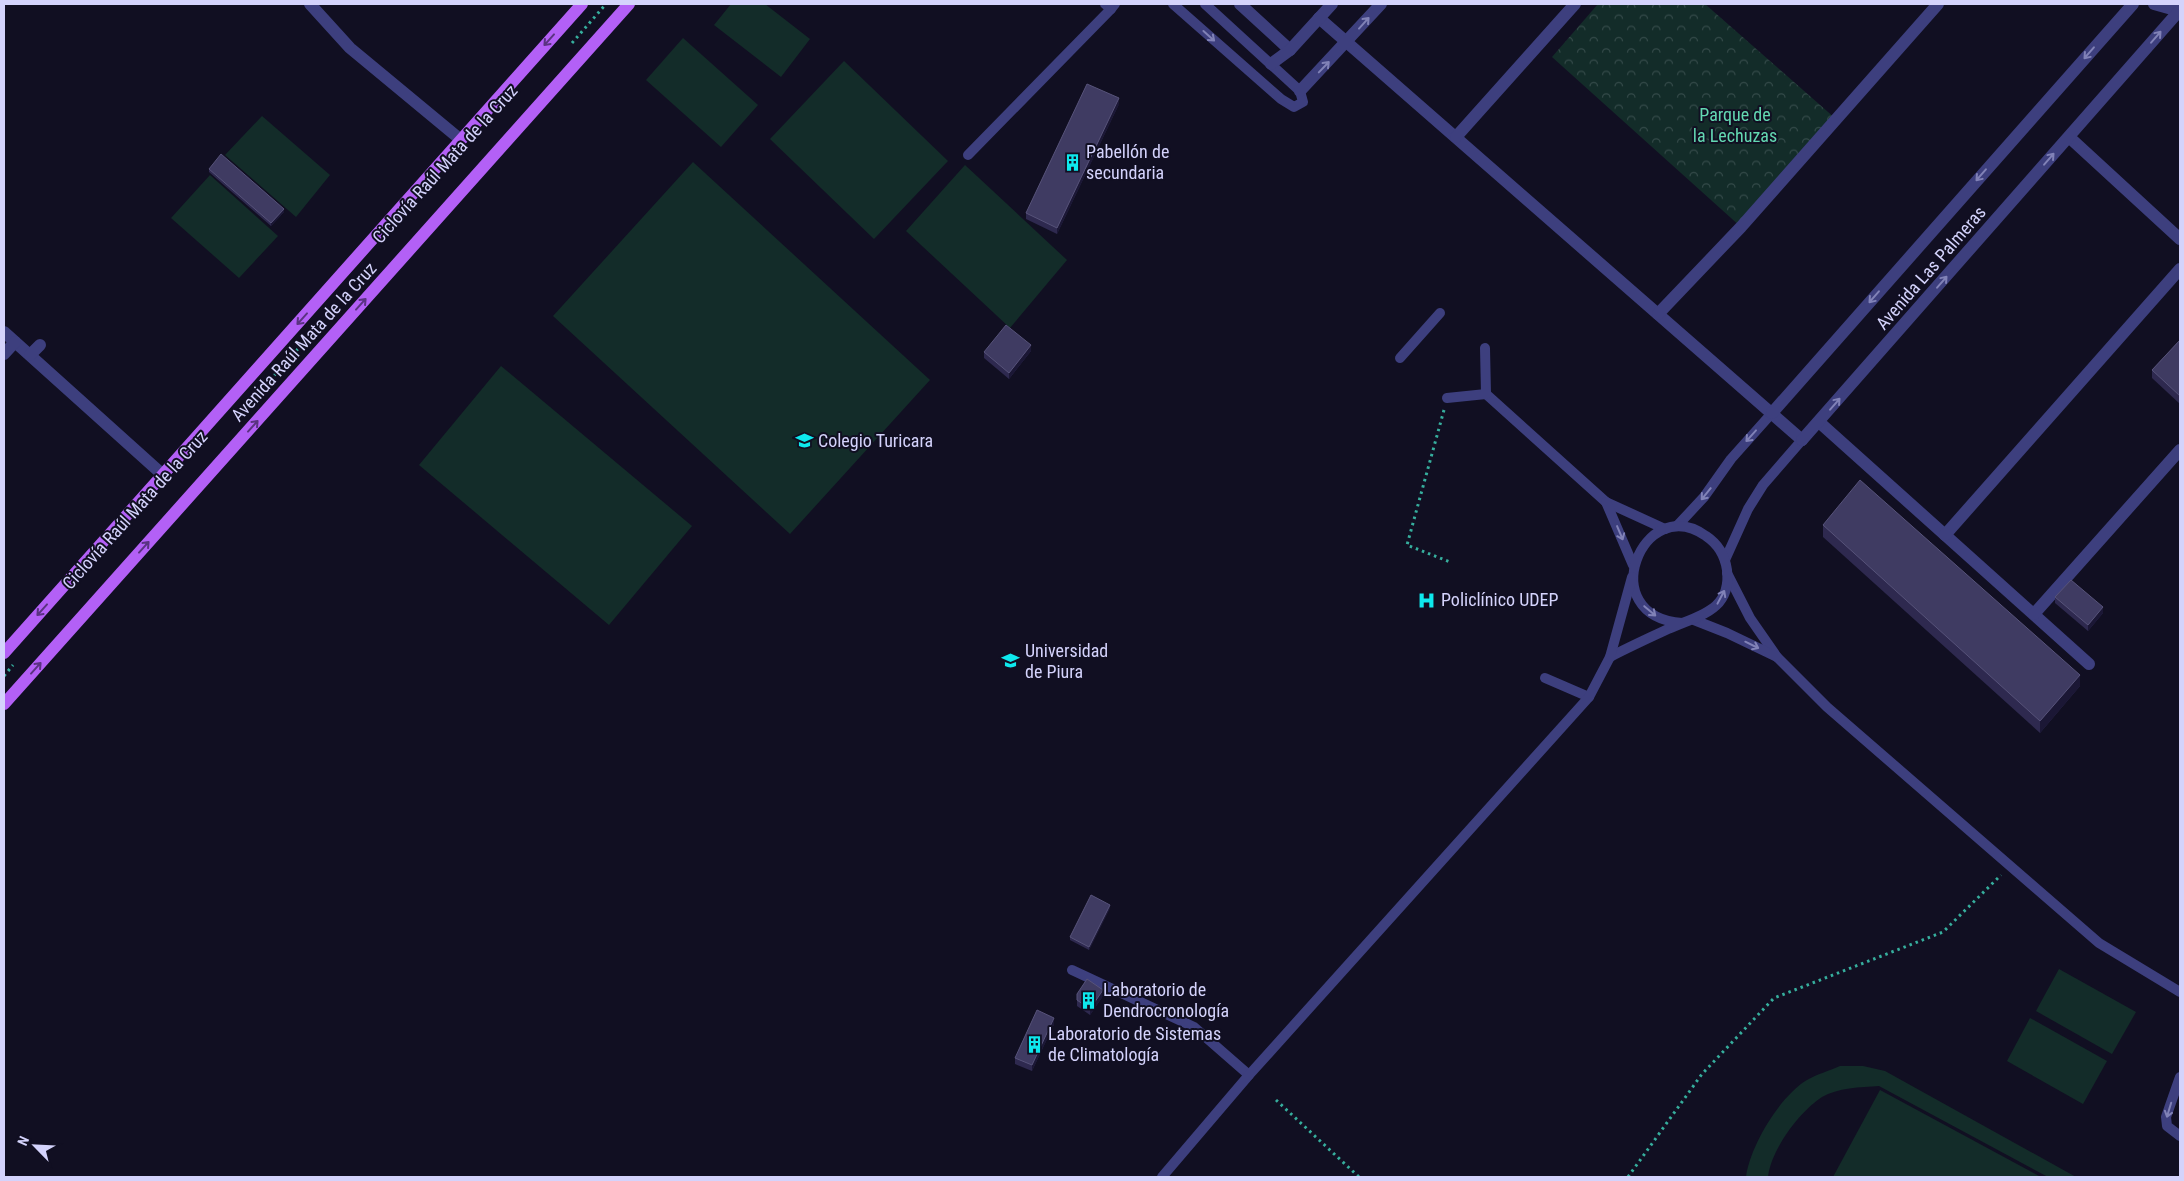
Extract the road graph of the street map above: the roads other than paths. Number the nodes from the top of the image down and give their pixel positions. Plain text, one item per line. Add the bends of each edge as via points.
1 (310, 4) edge
2 (582, 4) edge
3 (629, 4) edge
4 (1173, 4) edge
5 (1205, 4) edge
6 (1240, 4) edge
7 (1332, 4) edge
8 (1381, 4) edge
9 (1575, 4) edge
10 (2133, 4) edge
11 (2154, 4) edge
12 (1110, 6) edge
13 (1933, 6) edge
14 (2180, 11) edge
15 (1319, 18) junction
16 (1347, 42) junction
17 (1290, 50) junction
18 (1271, 64) junction
19 (1300, 91) junction
20 (1456, 137) junction
21 (2068, 137) junction
22 (461, 140) junction
23 (968, 155) dead end
24 (2180, 239) edge
25 (2180, 269) edge
26 (1440, 313) dead end
27 (1658, 314) junction
28 (4, 332) edge
29 (15, 342) junction
30 (40, 345) dead end
31 (1484, 348) dead end
32 (4, 354) edge
33 (30, 355) junction
34 (1400, 358) dead end
35 (1486, 394) junction
36 (1447, 398) road end
37 (1772, 414) junction
38 (1819, 422) junction
39 (1802, 440) junction
40 (2180, 450) edge
41 (163, 475) junction
42 (1606, 502) junction
43 (1677, 526) junction
44 (1665, 530) junction
45 (1945, 535) junction
46 (1725, 560) junction
47 (1634, 565) junction
48 (1727, 572) junction
49 (1632, 577) junction
50 (2034, 614) junction
51 (1694, 620) junction
52 (1682, 622) junction
53 (4, 653) edge
54 (1610, 657) junction
55 (1778, 658) junction
56 (2089, 664) dead end
57 (1545, 678) dead end
58 (1589, 697) junction
59 (4, 704) edge
60 (1072, 970) dead end
61 (2180, 992) edge
62 (1249, 1075) junction
63 (2180, 1077) edge
64 (2180, 1136) edge
65 (1162, 1177) edge

1 - 22 street via 350,48
2 -> 22 main road, Avenida Raúl Mata de la Cruz
59 -> 3 main road, Avenida Raúl Mata de la Cruz
4 -> 19 lane via 1281,99 1294,107 1303,102
5 - 18 lane
6 - 17 street
7 - 15 street
16 -> 8 street
9 - 20 street
10 -> 37 street, Avenida Las Palmeras
11 - 14 street
12 - 23 lane
13 - 27 street via 1741,227
21 -> 14 street, Avenida Las Palmeras
15 - 16 street
15 - 17 street
19 -> 16 street
16 - 20 street
17 - 18 street
18 - 19 lane
20 - 27 street
21 - 24 street
38 -> 21 street, Avenida Las Palmeras
22 -> 41 main road, Avenida Raúl Mata de la Cruz
25 - 45 street
26 - 34 lane
27 - 37 street
28 - 29 street
29 - 32 street
29 - 33 street
30 - 33 street
31 - 35 lane
33 - 41 street
35 - 36 lane
35 - 42 lane
37 - 39 street
37 -> 43 lane, Avenida Las Palmeras
38 - 39 street, Avenida Las Palmeras
38 - 45 street
39 - 46 lane, Avenida Las Palmeras via 1763,485 1748,509
40 - 50 street
41 -> 53 main road, Avenida Raúl Mata de la Cruz
42 - 44 lane
42 -> 47 lane
43 - 44 lane
43 - 46 lane via 1702,532 1716,544
44 - 47 lane via 1645,543
45 - 50 street
46 - 48 lane
47 - 49 lane
51 -> 48 lane via 1715,607 1722,597
48 - 55 lane via 1750,618
49 -> 52 lane via 1634,590 1648,610 1670,622
49 - 54 lane
50 - 56 street
51 - 52 lane
51 -> 55 lane
52 - 54 lane
54 - 58 lane
55 - 61 lane via 1827,707 2099,943
57 - 58 lane
58 - 62 lane
60 - 62 lane via 1194,1027
62 - 65 lane
63 -> 64 lane via 2166,1117 2167,1126

